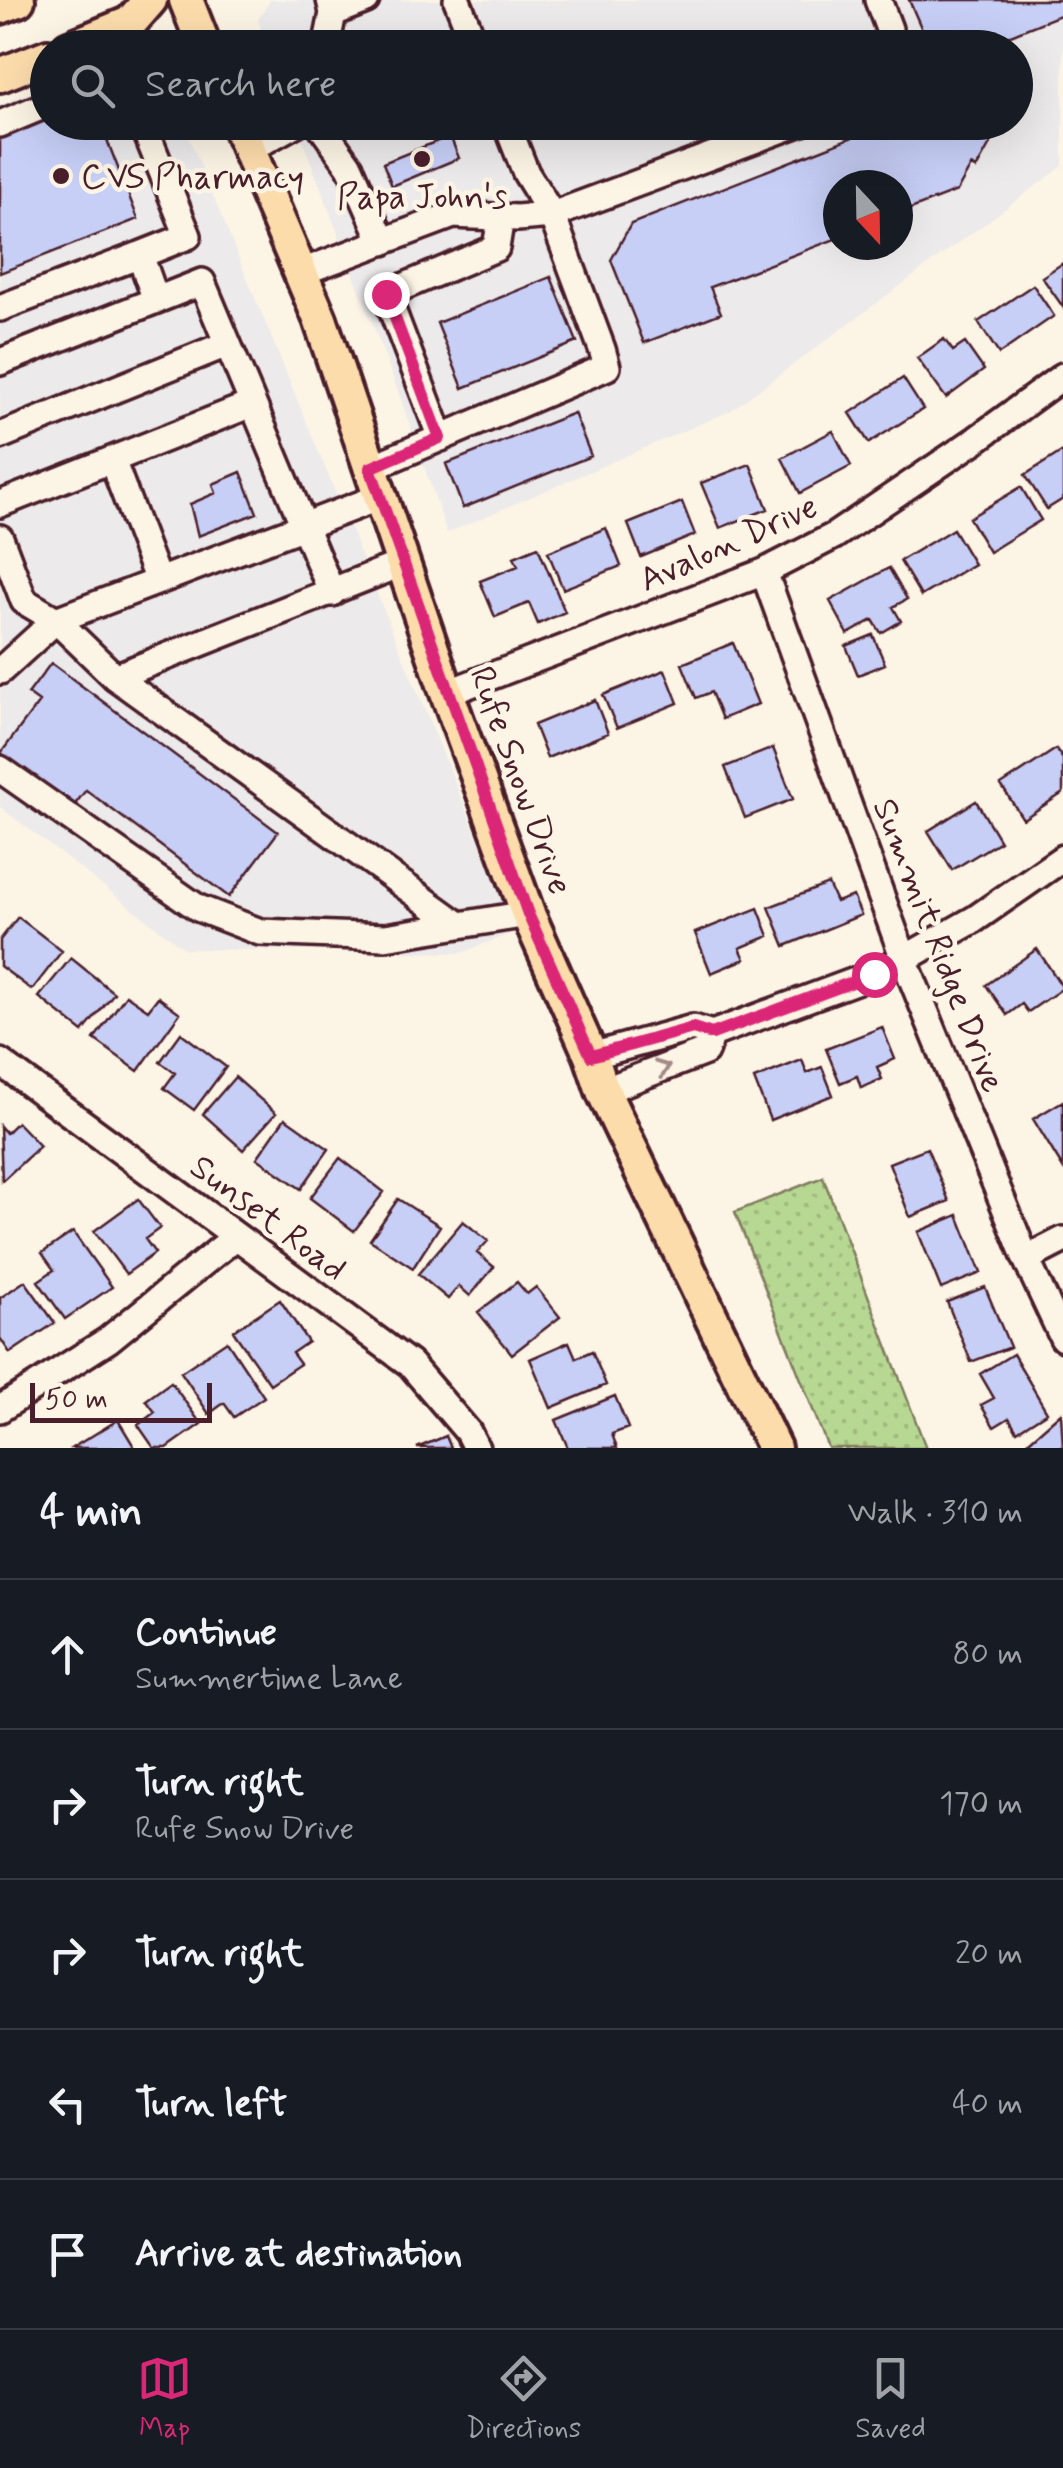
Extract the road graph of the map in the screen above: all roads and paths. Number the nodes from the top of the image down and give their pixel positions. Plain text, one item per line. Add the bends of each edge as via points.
1 (18, 0) edge
2 (150, 0) edge
3 (186, 0) edge
4 (366, 0) edge
5 (457, 0) edge
6 (878, 0) edge
7 (332, 6) edge
8 (0, 7) edge
9 (113, 30) edge
10 (198, 30) edge
11 (469, 30) edge
12 (889, 30) edge
13 (30, 63) edge
14 (0, 75) edge
15 (30, 112) edge
16 (0, 124) edge
17 (149, 140) edge
18 (245, 140) edge
19 (331, 140) edge
20 (513, 140) edge
21 (754, 140) edge
22 (552, 216) junction
23 (501, 218) junction
24 (382, 242) junction
25 (140, 255) junction
26 (302, 272) junction
27 (156, 300) junction
28 (0, 308) edge
29 (227, 344) junction
30 (0, 362) edge
31 (1063, 376) edge
32 (252, 404) junction
33 (0, 436) edge
34 (440, 438) junction
35 (112, 460) junction
36 (375, 482) junction
37 (0, 504) edge
38 (302, 526) junction
39 (0, 538) edge
40 (403, 563) junction
41 (764, 572) junction
42 (158, 581) junction
43 (332, 593) junction
44 (56, 620) junction
45 (0, 671) edge
46 (114, 677) junction
47 (447, 693) junction
48 (0, 769) edge
49 (1063, 858) edge
50 (528, 914) junction
51 (459, 925) junction
52 (904, 959) junction
53 (712, 1034) junction
54 (591, 1056) junction
55 (0, 1062) edge
56 (603, 1091) junction
57 (234, 1238) junction
58 (1063, 1240) edge
59 (1026, 1259) junction
60 (1063, 1338) edge
61 (0, 1408) edge
62 (476, 1448) edge
63 (774, 1448) edge

1 - 8 main road
2 - 9 main road via 130,23
3 - 10 main road
4 - 7 street
5 - 11 street
6 - 12 street
13 - 14 main road
15 - 16 street
17 - 25 street via 188,236
18 - 26 main road, Rufe Snow Drive
19 - 24 street via 350,167
20 - 22 street
21 - 22 street
22 - 23 street
22 - 34 street via 607,367
23 - 24 street via 453,215
23 - 34 street via 496,248 386,294
24 - 26 street
25 - 27 street
25 - 28 street
26 - 36 main road, Rufe Snow Drive
27 - 29 street via 202,282
27 - 30 street
29 - 32 street
29 - 33 street
31 - 41 street, Avalon Drive via 834,536
32 - 35 street
32 - 38 street
34 - 36 street
35 - 37 street
35 - 42 street
36 - 38 street
36 - 40 main road, Rufe Snow Drive
38 - 42 street
38 - 43 street
39 - 44 street via 24,601
40 - 43 street
40 - 47 main road, Rufe Snow Drive
41 - 47 street, Avalon Drive
41 - 52 street, Summit Ridge Drive
42 - 44 street
43 - 46 street
44 - 45 street
44 - 46 street
46 - 51 street
47 - 50 main road, Rufe Snow Drive
48 - 51 street via 198,908 260,932 384,936
49 - 52 street
50 - 51 street
50 - 54 main road, Rufe Snow Drive
52 - 53 street
52 - 59 street, Summit Ridge Drive
53 - 54 street via 693,1028
56 -> 53 street via 705,1052
54 - 56 main road, Rufe Snow Drive
55 - 57 street, Sunset Road
56 - 63 main road, Rufe Snow Drive
57 - 61 street via 108,1340
57 - 62 street, Sunset Road via 410,1364
58 - 59 street
59 - 60 street, Summit Ridge Drive

